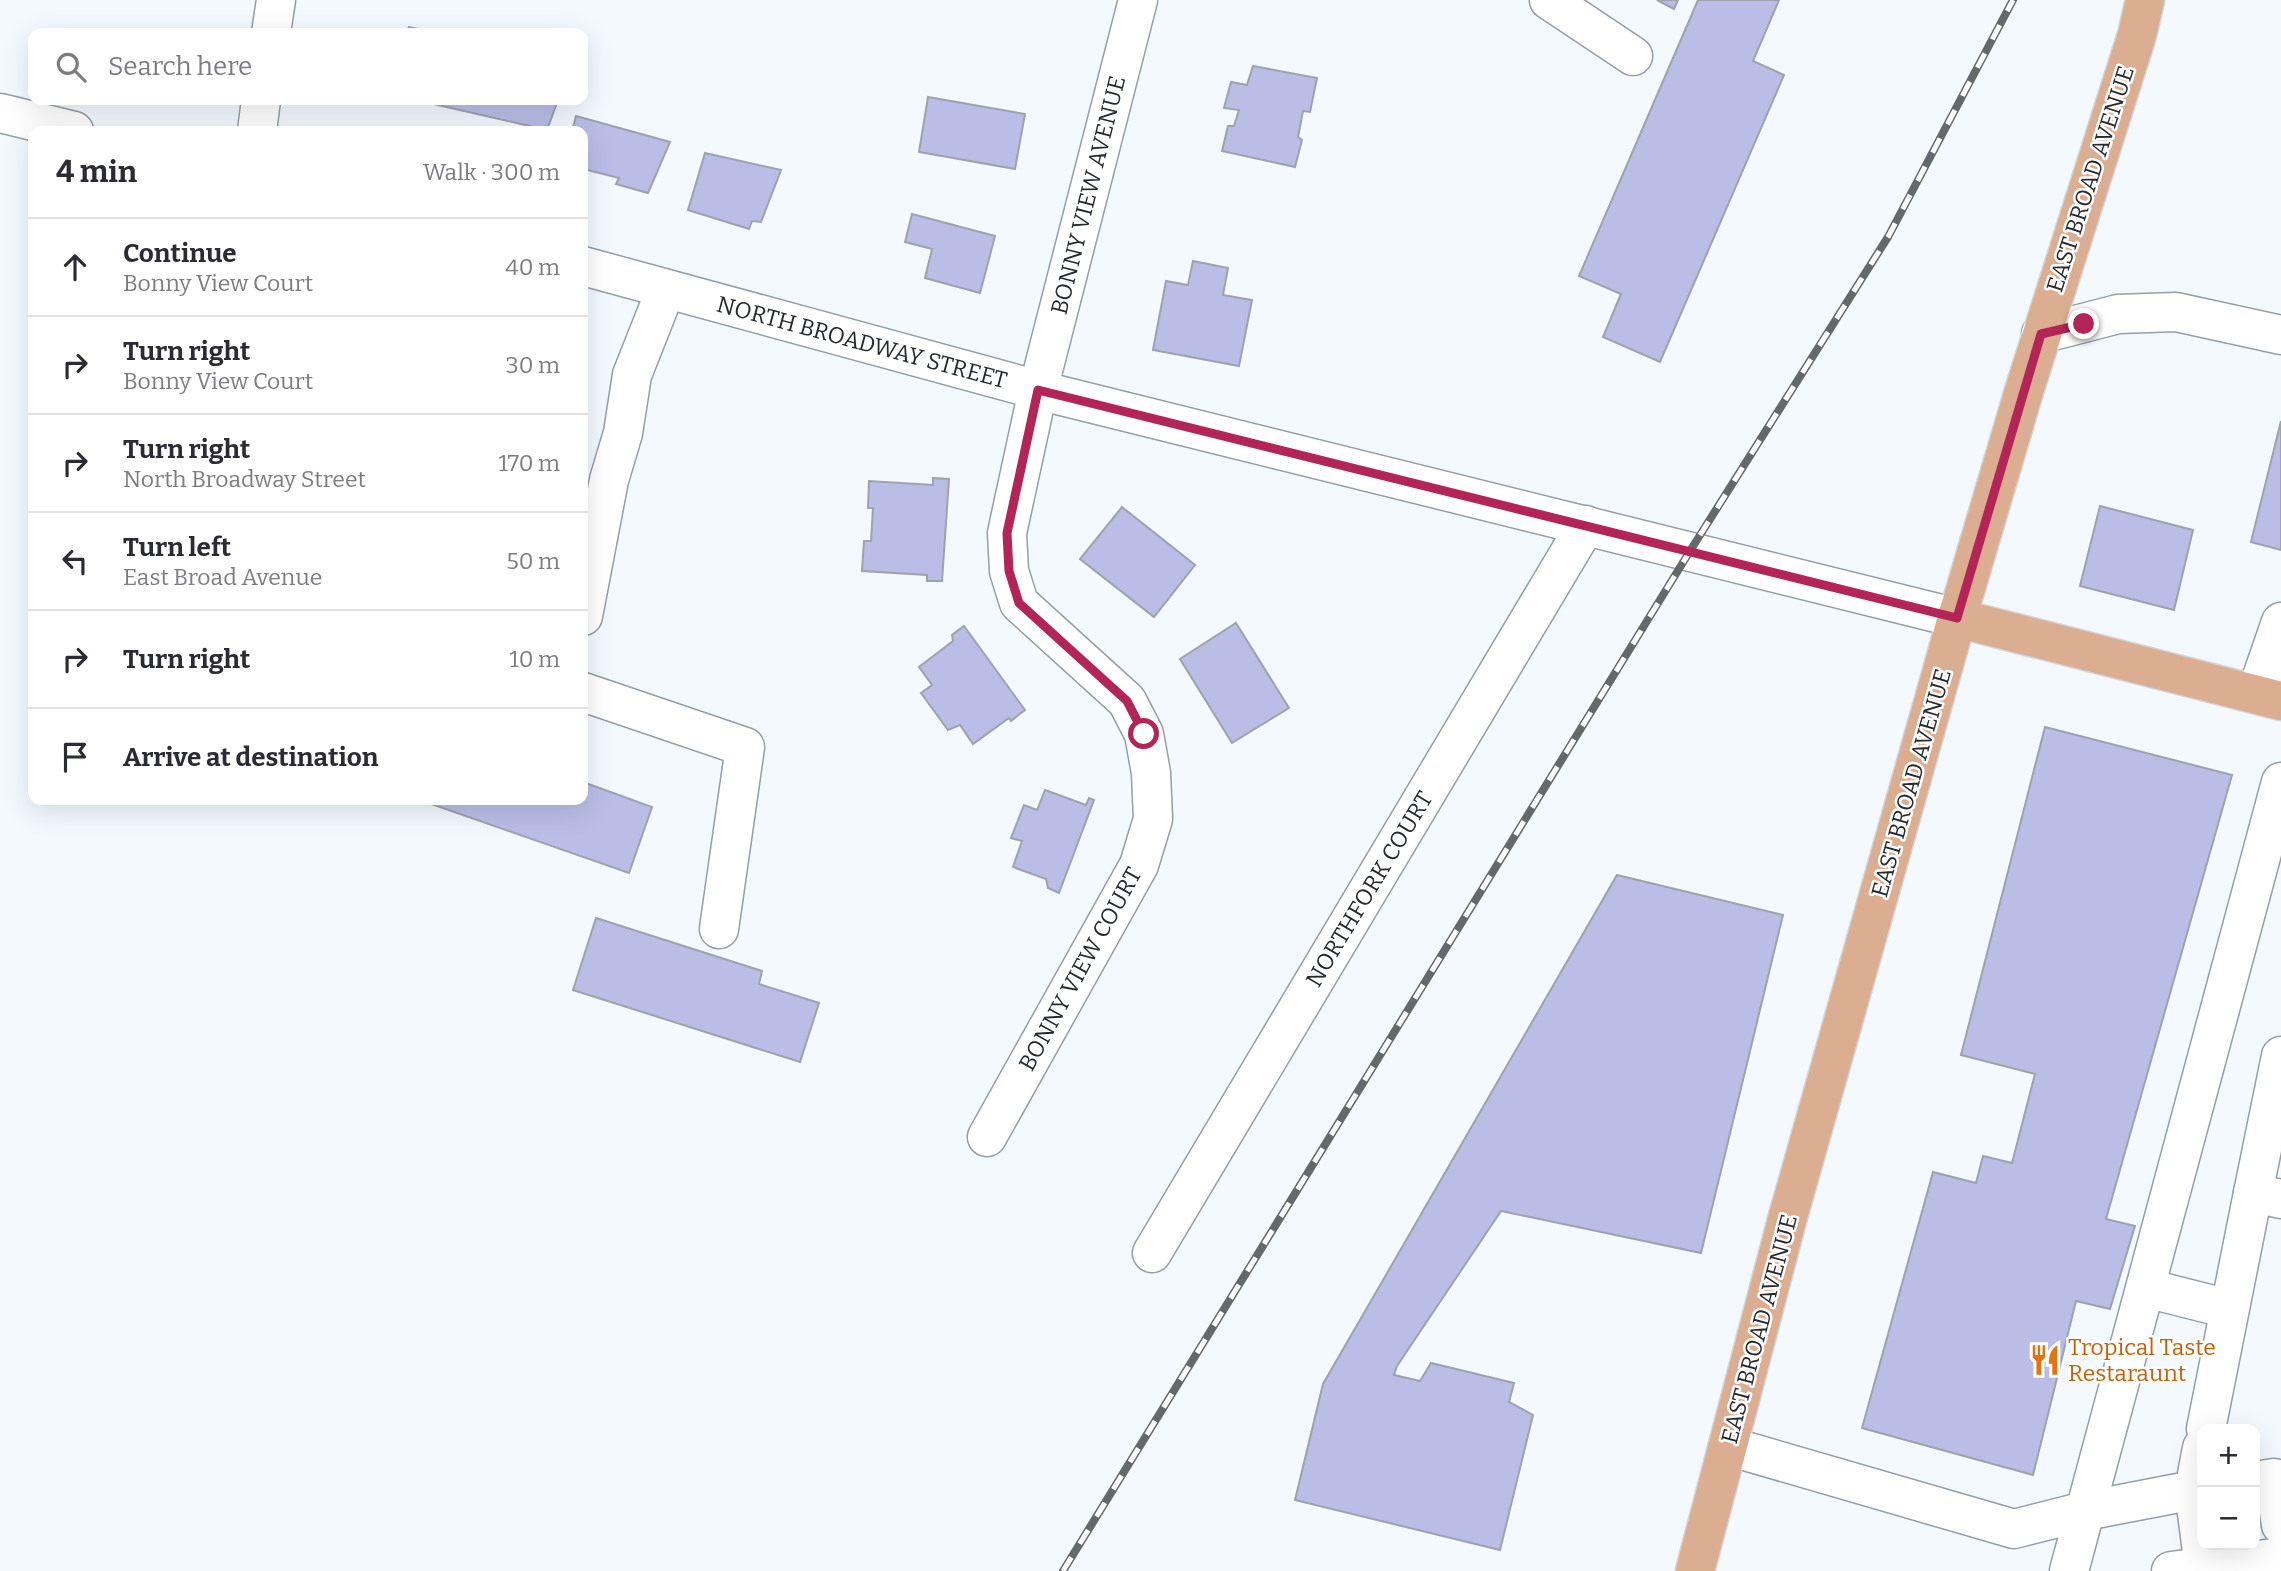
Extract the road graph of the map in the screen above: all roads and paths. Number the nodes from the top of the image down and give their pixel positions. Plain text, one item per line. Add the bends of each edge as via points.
1 (276, 0) edge
2 (1138, 0) edge
3 (1549, 0) edge
4 (2145, 0) edge
5 (272, 28) edge
6 (1633, 56) dead end
7 (260, 105) edge
8 (0, 113) edge
9 (53, 126) edge
10 (258, 126) edge
11 (588, 267) edge
12 (666, 289) junction
13 (2041, 334) junction
14 (2281, 335) edge
15 (1038, 390) junction
16 (1586, 525) junction
17 (588, 589) edge
18 (1957, 618) junction
19 (2281, 622) edge
20 (588, 694) edge
21 (2268, 697) edge
22 (2281, 782) edge
23 (2276, 822) edge
24 (719, 929) dead end
25 (2279, 1076) edge
26 (987, 1137) dead end
27 (2267, 1196) edge
28 (1152, 1253) dead end
29 (2146, 1288) junction
30 (2229, 1308) junction
31 (2207, 1424) edge
32 (1728, 1446) junction
33 (2270, 1478) edge
34 (2197, 1489) edge
35 (2197, 1496) edge
36 (2085, 1511) junction
37 (2281, 1525) edge
38 (2281, 1557) edge
39 (2187, 1569) edge
40 (1695, 1571) edge
41 (2069, 1571) edge

1 - 5 street
2 - 15 street, BONNY VIEW AVENUE
3 - 6 street
4 - 13 main road, EAST BROAD AVENUE
7 - 10 street
8 - 9 street
11 - 12 street, NORTH BROADWAY STREET
12 - 15 street, NORTH BROADWAY STREET
12 - 17 street via 632,375
13 - 14 street via 2118,314 2176,312
13 - 18 main road, EAST BROAD AVENUE
15 - 16 street, NORTH BROADWAY STREET
15 - 26 street, BONNY VIEW COURT via 1007,533 1009,571 1019,603 1127,701 1144,734 1152,773 1153,819 1139,865
16 - 18 street, NORTH BROADWAY STREET
16 - 28 street, NORTHFORK COURT
18 - 21 main road
18 - 32 main road, EAST BROAD AVENUE
19 - 21 street
20 - 24 street via 745,747
22 - 23 street
23 - 29 street
25 - 27 street
27 - 30 street
29 - 30 street
29 - 36 street
30 - 31 street
32 - 36 street via 2014,1529
32 - 40 main road, EAST BROAD AVENUE
33 - 37 street
34 - 36 street
35 - 39 street
36 - 41 street
38 - 39 street

